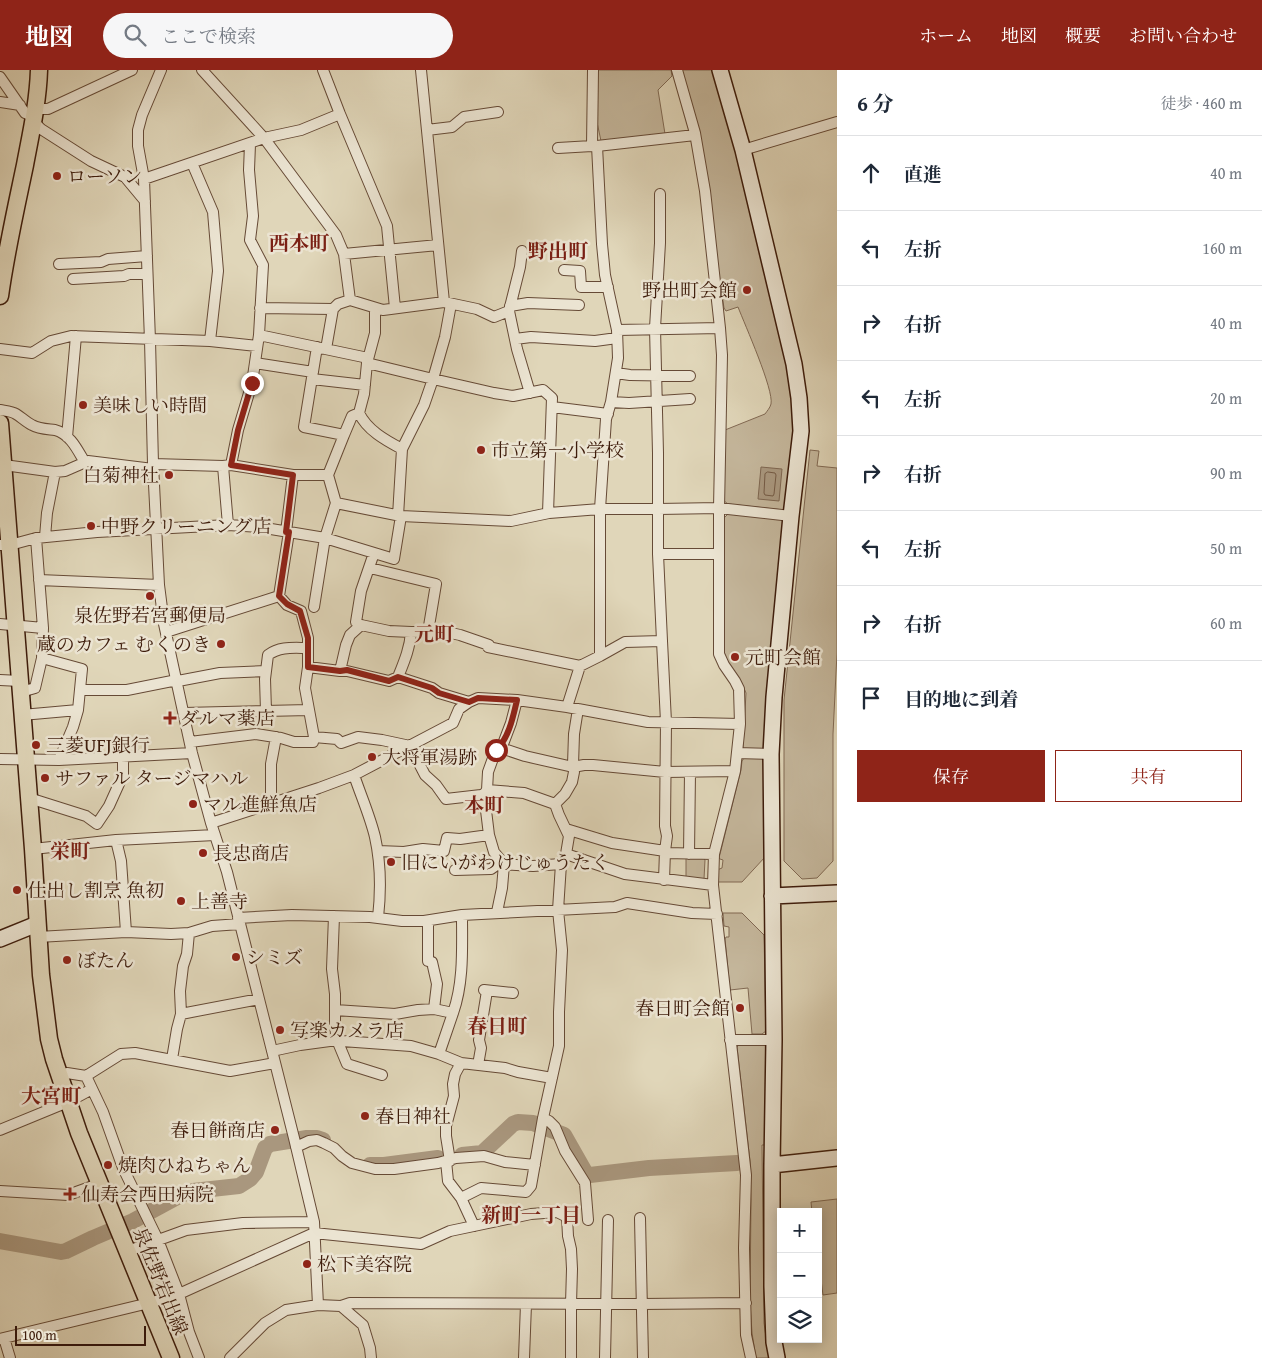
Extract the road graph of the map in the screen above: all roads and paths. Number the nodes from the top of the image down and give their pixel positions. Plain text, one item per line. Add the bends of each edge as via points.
1 (38, 70) edge
2 (132, 70) edge
3 (161, 70) edge
4 (202, 70) edge
5 (323, 70) edge
6 (420, 70) edge
7 (593, 70) edge
8 (677, 70) edge
9 (720, 70) edge
10 (0, 77) edge
11 (0, 102) edge
12 (20, 104) junction
13 (498, 112) dead end
14 (340, 114) junction
15 (35, 116) junction
16 (837, 122) edge
17 (427, 130) junction
18 (695, 136) junction
19 (264, 138) junction
20 (250, 144) junction
21 (595, 146) junction
22 (558, 148) dead end
23 (743, 150) junction
24 (192, 163) junction
25 (144, 179) junction
26 (660, 194) dead end
27 (145, 201) junction
28 (438, 245) junction
29 (389, 250) junction
30 (522, 251) dead end
31 (3, 252) edge
32 (344, 254) junction
33 (147, 256) junction
34 (59, 264) dead end
35 (564, 270) dead end
36 (147, 274) junction
37 (73, 279) dead end
38 (608, 287) junction
39 (0, 296) edge
40 (350, 300) junction
41 (447, 303) junction
42 (579, 305) dead end
43 (260, 308) junction
44 (375, 308) junction
45 (395, 308) junction
46 (333, 309) junction
47 (509, 309) junction
48 (655, 328) junction
49 (720, 328) junction
50 (258, 334) junction
51 (617, 334) junction
52 (76, 336) junction
53 (515, 339) junction
54 (150, 340) junction
55 (210, 341) junction
56 (257, 346) junction
57 (322, 348) junction
58 (0, 349) edge
59 (367, 360) junction
60 (254, 363) junction
61 (616, 373) junction
62 (656, 375) junction
63 (313, 376) junction
64 (690, 376) dead end
65 (433, 379) junction
66 (365, 385) junction
67 (530, 392) junction
68 (690, 399) dead end
69 (657, 401) junction
70 (611, 402) junction
71 (552, 407) junction
72 (0, 410) edge
73 (358, 413) junction
74 (608, 414) junction
75 (0, 422) edge
76 (344, 435) junction
77 (67, 436) junction
78 (402, 449) junction
79 (84, 461) junction
80 (4, 465) junction
81 (153, 466) junction
82 (227, 466) junction
83 (55, 472) junction
84 (293, 475) junction
85 (328, 475) junction
86 (336, 503) junction
87 (719, 508) junction
88 (600, 509) junction
89 (658, 509) junction
90 (548, 513) junction
91 (400, 516) junction
92 (791, 516) junction
93 (228, 525) junction
94 (156, 529) junction
95 (288, 532) junction
96 (40, 538) junction
97 (325, 538) junction
98 (5, 545) edge
99 (374, 553) junction
100 (658, 554) junction
101 (718, 554) junction
102 (370, 568) junction
103 (39, 580) junction
104 (159, 585) junction
105 (279, 596) junction
106 (314, 607) dead end
107 (361, 625) junction
108 (8, 626) edge
109 (43, 628) junction
110 (166, 632) junction
111 (411, 632) junction
112 (428, 632) junction
113 (662, 641) junction
114 (308, 648) junction
115 (600, 656) junction
116 (42, 658) junction
117 (580, 666) junction
118 (308, 667) junction
119 (266, 671) junction
120 (340, 671) junction
121 (398, 677) junction
122 (0, 680) edge
123 (177, 680) junction
124 (20, 687) junction
125 (80, 690) junction
126 (517, 700) junction
127 (469, 702) junction
128 (567, 707) junction
129 (578, 709) junction
130 (78, 710) junction
131 (309, 710) junction
132 (266, 711) junction
133 (184, 713) junction
134 (22, 715) junction
135 (666, 722) junction
136 (740, 724) junction
137 (276, 737) junction
138 (314, 737) junction
139 (191, 745) junction
140 (410, 746) junction
141 (498, 747) junction
142 (737, 753) junction
143 (772, 754) junction
144 (123, 757) junction
145 (0, 759) edge
146 (25, 760) junction
147 (60, 760) junction
148 (573, 768) junction
149 (665, 772) junction
150 (690, 772) junction
151 (735, 772) junction
152 (354, 775) junction
153 (486, 792) junction
154 (29, 798) junction
155 (271, 804) junction
156 (555, 804) junction
157 (211, 823) junction
158 (566, 829) junction
159 (215, 835) junction
160 (489, 835) junction
161 (116, 840) junction
162 (33, 849) junction
163 (378, 851) junction
164 (665, 852) junction
165 (566, 854) junction
166 (689, 854) junction
167 (714, 854) junction
168 (504, 864) junction
169 (561, 864) junction
170 (454, 870) dead end
171 (664, 880) junction
172 (713, 885) junction
173 (837, 893) edge
174 (772, 896) junction
175 (558, 910) junction
176 (497, 912) junction
177 (717, 914) junction
178 (462, 915) junction
179 (334, 916) junction
180 (378, 918) junction
181 (239, 921) junction
182 (428, 921) junction
183 (37, 931) junction
184 (126, 932) junction
185 (189, 933) junction
186 (0, 939) edge
187 (513, 993) dead end
188 (259, 998) junction
189 (434, 1009) junction
190 (335, 1010) junction
191 (453, 1013) junction
192 (181, 1014) junction
193 (337, 1040) junction
194 (730, 1040) junction
195 (774, 1040) junction
196 (272, 1051) junction
197 (439, 1054) junction
198 (172, 1059) junction
199 (461, 1063) junction
200 (275, 1064) junction
201 (478, 1065) junction
202 (86, 1076) junction
203 (382, 1076) dead end
204 (60, 1077) junction
205 (552, 1078) junction
206 (92, 1089) junction
207 (68, 1102) junction
208 (542, 1123) junction
209 (0, 1130) edge
210 (295, 1143) junction
211 (837, 1152) edge
212 (448, 1158) junction
213 (837, 1158) edge
214 (815, 1161) junction
215 (535, 1165) junction
216 (772, 1165) junction
217 (99, 1181) junction
218 (0, 1191) edge
219 (461, 1198) junction
220 (640, 1218) dead end
221 (588, 1220) dead end
222 (608, 1220) dead end
223 (314, 1222) junction
224 (474, 1226) junction
225 (314, 1233) junction
226 (158, 1240) junction
227 (128, 1251) junction
228 (179, 1294) junction
229 (149, 1303) junction
230 (746, 1303) junction
231 (526, 1304) junction
232 (571, 1304) junction
233 (607, 1304) junction
234 (642, 1304) junction
235 (318, 1305) junction
236 (341, 1306) junction
237 (2, 1338) edge
238 (233, 1357) edge
239 (10, 1358) edge
240 (171, 1358) edge
241 (199, 1358) edge
242 (371, 1358) edge
243 (524, 1358) edge
244 (572, 1358) edge
245 (605, 1358) edge
246 (643, 1358) edge
247 (750, 1358) edge
248 (777, 1358) edge

1 - 15 main road
2 - 15 street
3 - 25 street via 138,130
4 - 19 street
5 - 14 street
6 - 17 street
7 - 21 street
8 - 18 street
9 - 23 street
10 - 12 street
11 - 12 street
12 - 15 street via 25,112
13 - 17 street via 464,116 452,126
14 - 19 street via 301,130
14 - 29 street via 387,226
15 - 27 street via 42,129 91,161 125,177
15 - 31 main road
16 - 23 street
17 - 28 street
18 - 21 street
18 - 49 street via 705,191
19 - 20 street
19 - 32 street via 336,235
20 - 24 street
20 - 43 street via 248,170 253,216 250,240 263,265
21 - 22 street
21 - 38 street
23 - 92 street via 794,364 799,398 801,431
24 - 25 street
24 - 55 street via 213,212 218,271
25 - 27 street
26 - 48 street
27 - 33 street
28 - 29 street
28 - 41 street
29 - 32 street
29 - 45 street
30 - 47 street
31 - 39 main road
32 - 40 street
33 - 34 street
33 - 36 street
35 - 38 street via 580,271 581,288
36 - 37 street
36 - 54 street
38 - 51 street
40 - 44 street
40 - 46 street
41 - 45 street
41 - 47 street via 478,309 494,318
41 - 65 street via 445,337
42 - 47 street via 528,303
43 - 46 street
43 - 50 street
44 - 45 street
44 - 59 street via 375,333
46 - 57 street
47 - 53 street
48 - 49 street
48 - 51 street
48 - 62 street
49 - 87 street
50 - 56 street
50 - 57 street
51 - 53 street via 595,341
51 - 61 street
52 - 54 street
52 - 58 street via 51,341 32,353
52 - 77 street
53 - 67 street
54 - 55 street
54 - 81 street
55 - 56 street
56 - 60 street
57 - 59 street
57 - 63 street
59 - 65 street
59 - 66 street
60 - 63 street
60 - 82 street via 252,383
61 - 62 street
61 - 70 street
62 - 64 street
62 - 69 street
63 - 66 street
63 - 76 street via 304,427
65 - 67 street via 513,396
65 - 78 street
66 - 73 street
67 - 71 street via 543,390 552,398
68 - 69 street
69 - 70 street
69 - 89 street
70 - 74 street
71 - 74 street
71 - 90 street
72 - 77 street via 15,413 31,425
73 - 76 street via 352,416
73 - 78 street via 362,421 383,439
74 - 88 street
75 - 80 main road, 泉佐野岩出線
76 - 85 street
77 - 79 street
78 - 91 street
79 - 81 street
79 - 83 street
80 - 83 street
80 - 98 main road, 泉佐野岩出線
81 - 82 street
81 - 94 street
82 - 84 street
82 - 93 street
83 - 96 street
84 - 85 street
84 - 95 street
85 - 86 street
86 - 91 street
86 - 97 street
87 - 89 street
87 - 92 street
87 - 101 street
88 - 89 street
88 - 90 street
88 - 115 street
89 - 100 street
90 - 91 street via 511,521
91 - 99 street via 394,559
92 - 143 street via 774,697
93 - 94 street
93 - 95 street
94 - 96 street
94 - 104 street
95 - 97 street
95 - 105 street
96 - 98 street
96 - 103 street
97 - 99 street
97 - 106 street
98 - 108 main road, 泉佐野岩出線
99 - 102 street
100 - 101 street
100 - 113 street
101 - 136 street via 719,654 739,689
102 - 107 street via 361,591 356,622
102 - 112 street via 436,584
103 - 104 street
103 - 109 street
104 - 110 street
105 - 110 street
105 - 114 street via 300,611
107 - 111 street
107 - 120 street via 350,635
108 - 109 street
108 - 124 main road, 泉佐野岩出線
109 - 116 street
110 - 123 street
111 - 112 street
111 - 121 street via 408,652
112 - 117 street via 460,635 489,646
113 - 115 street via 625,642
113 - 135 street
114 - 118 street
114 - 119 street via 273,651 268,655
115 - 117 street
116 - 124 street via 35,688
116 - 125 street via 82,669
117 - 128 street
118 - 120 street
118 - 131 street via 305,688
119 - 123 street via 220,673
119 - 132 street
120 - 121 street via 389,681
121 - 127 street
122 - 124 street
123 - 125 street via 127,690
123 - 133 street
124 - 134 main road, 泉佐野岩出線
125 - 130 street
126 - 127 street via 478,698
126 - 128 street
126 - 141 street via 503,744
127 - 140 street via 459,709 453,723
128 - 129 street
129 - 135 street via 648,722
129 - 148 street
130 - 134 street
130 - 147 street
131 - 132 street
131 - 138 street
132 - 133 street
133 - 139 street
134 - 146 main road, 泉佐野岩出線
135 - 136 street
135 - 149 street
136 - 142 street
137 - 138 street via 294,742 313,742
137 - 139 street via 256,734
137 - 155 street via 271,764
138 - 140 street via 337,739 341,743 358,738
139 - 144 street
139 - 157 street
140 - 152 street
140 - 153 street via 425,775 446,799
141 - 148 street
141 - 153 street via 488,772
142 - 143 street
142 - 151 street
143 - 174 street
144 - 147 street
144 - 154 street via 123,775 97,824 86,816
145 - 146 street
146 - 147 street
146 - 154 main road, 泉佐野岩出線
148 - 149 street via 593,764
148 - 156 street via 572,782
149 - 150 street
149 - 164 street
150 - 151 street
150 - 166 street
151 - 167 street
152 - 155 street
152 - 163 street
153 - 156 street via 524,793
153 - 160 street
154 - 162 main road, 泉佐野岩出線
155 - 157 street
156 - 158 street
157 - 159 street
158 - 164 street via 612,843
158 - 165 street via 569,836
159 - 161 street
159 - 181 street
160 - 163 street via 446,838 444,851
160 - 168 street via 494,852
161 - 162 street
161 - 184 street via 121,861
162 - 183 main road, 泉佐野岩出線
163 - 180 street
164 - 166 street
164 - 171 street
165 - 169 street
165 - 171 street via 625,874
166 - 167 street
167 - 172 street
168 - 169 street
168 - 170 street via 491,869
168 - 176 street
169 - 175 street
171 - 172 street
172 - 177 street
173 - 174 street
174 - 195 street
175 - 176 street
175 - 177 street via 615,907 627,903 692,914
175 - 205 street via 562,950 559,1046
176 - 178 street
177 - 194 street
178 - 182 street
178 - 191 street via 460,987
179 - 180 street
179 - 181 street via 292,915
179 - 190 street via 332,969
180 - 182 street via 402,922
181 - 185 street
181 - 188 street
182 - 189 street via 428,961 432,962 437,984
183 - 184 street
183 - 186 street
183 - 204 main road, 泉佐野岩出線 via 48,1039
184 - 185 street
185 - 192 street via 180,991
187 - 201 street via 485,991
188 - 192 street
188 - 196 street
189 - 190 street via 395,1014
189 - 191 street
190 - 193 street
191 - 197 street
192 - 198 street
193 - 196 street
193 - 197 street via 411,1046
193 - 203 street via 347,1064
194 - 195 street
194 - 230 street via 746,1175
195 - 216 street
196 - 200 street
197 - 199 street
198 - 200 street via 230,1071
198 - 202 street via 121,1054
199 - 201 street
199 - 212 street via 455,1074 454,1096 446,1126
200 - 210 street
201 - 205 street
202 - 204 street via 67,1073
202 - 206 street
204 - 207 main road, 泉佐野岩出線
205 - 208 street
206 - 207 street
206 - 226 street via 123,1168
207 - 209 street
207 - 217 main road, 泉佐野岩出線
208 - 215 street
208 - 221 street via 549,1121 555,1127 584,1183
210 - 212 street via 317,1140 334,1148 352,1163 375,1169 394,1169
210 - 223 street
211 - 214 street
212 - 215 street via 484,1156
212 - 219 street via 448,1181
213 - 214 street
214 - 216 street
215 - 219 street via 531,1186 526,1192 481,1188
216 - 248 street via 774,1342
217 - 218 street via 68,1195
217 - 227 main road, 泉佐野岩出線
219 - 224 street
220 - 234 street
222 - 233 street
223 - 225 street
223 - 226 street via 243,1223 186,1230
224 - 225 street via 450,1230 421,1244
224 - 232 street via 530,1214 557,1212 566,1217 571,1249
225 - 228 street
225 - 235 street
226 - 227 street
226 - 228 street
227 - 229 main road, 泉佐野岩出線
228 - 229 street
228 - 241 street
229 - 237 street
229 - 240 main road, 泉佐野岩出線
230 - 234 street
230 - 247 street
231 - 232 street
231 - 236 street via 350,1303
231 - 243 street
232 - 233 street
232 - 244 street
233 - 234 street
233 - 245 street
234 - 246 street
235 - 236 street
235 - 238 street via 286,1310 265,1323
236 - 242 street via 363,1325
237 - 239 street

